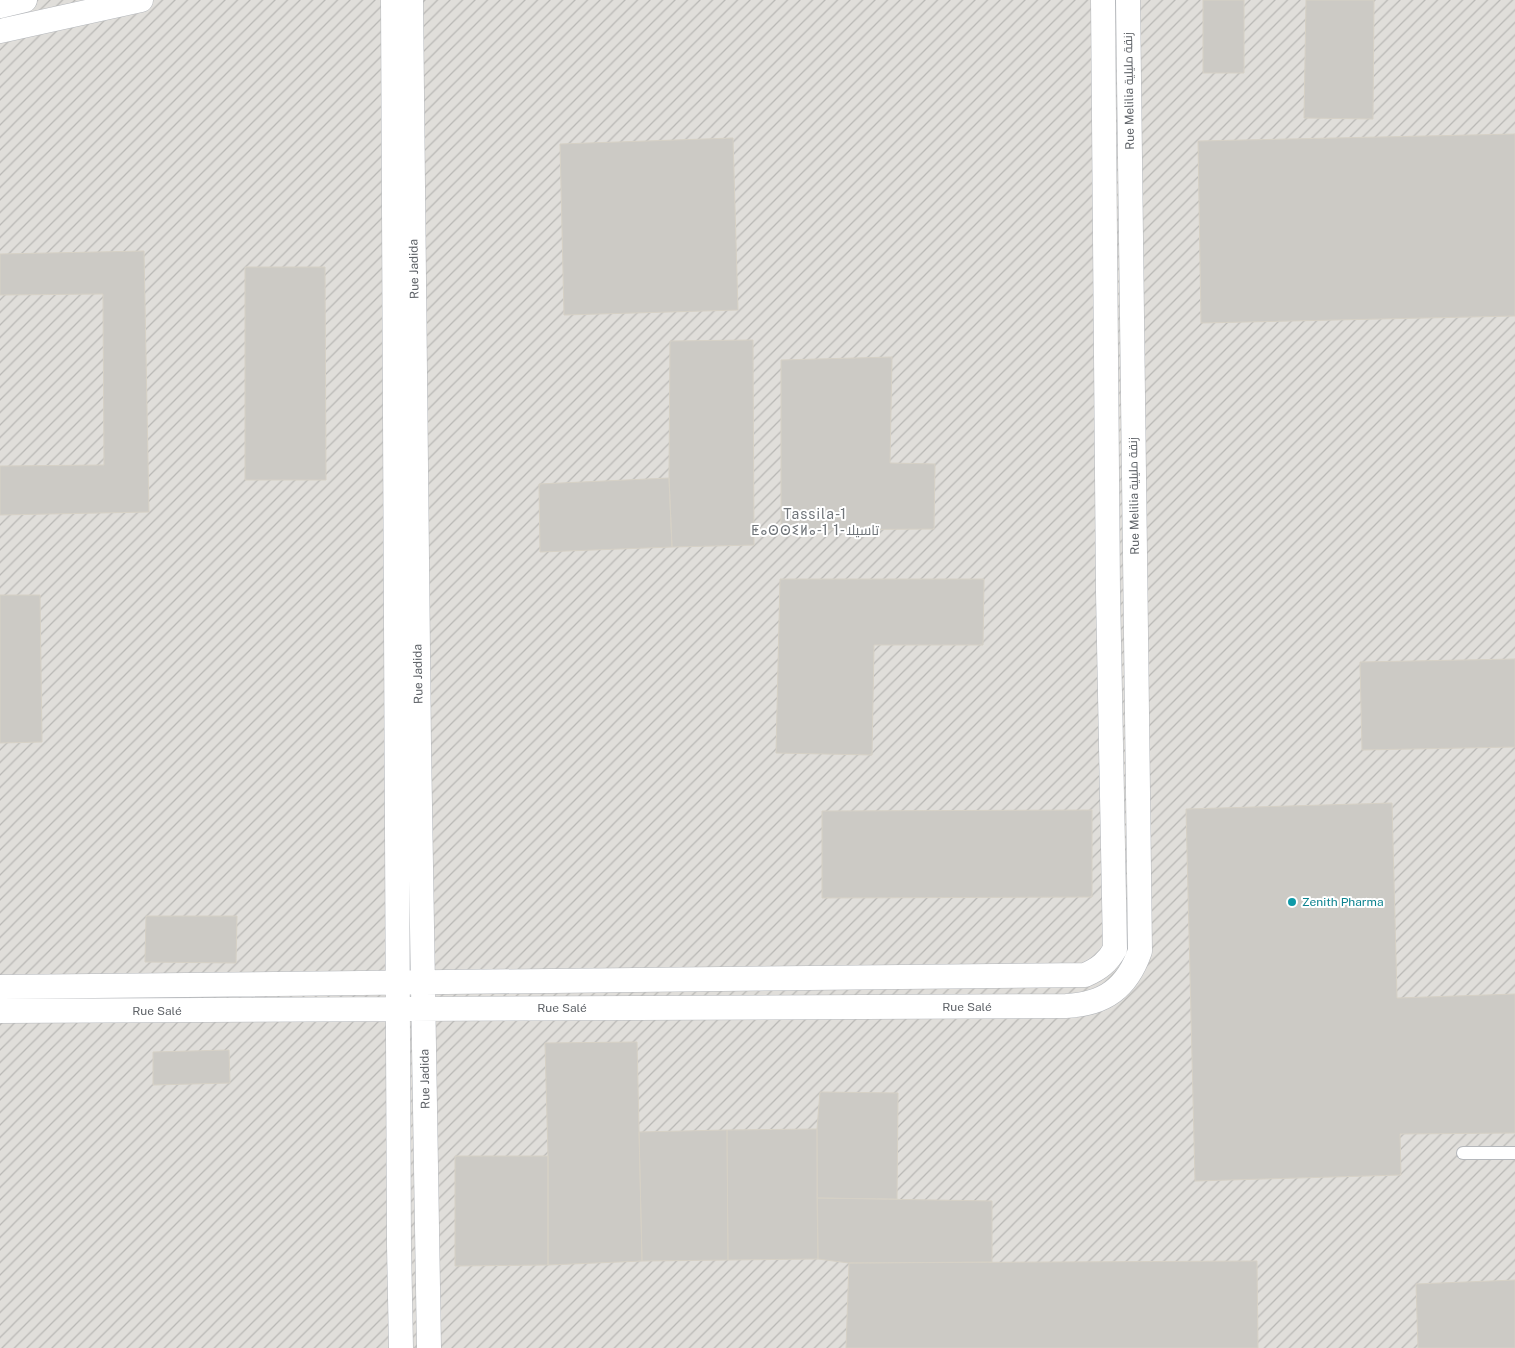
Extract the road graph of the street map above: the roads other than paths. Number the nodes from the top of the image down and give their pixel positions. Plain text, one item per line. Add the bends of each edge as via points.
1 (26, 0) edge
2 (141, 0) edge
3 (393, 0) edge
4 (411, 0) edge
5 (1103, 0) edge
6 (1128, 0) edge
7 (0, 6) edge
8 (0, 32) edge
9 (1099, 969) junction
10 (423, 982) junction
11 (398, 983) junction
12 (0, 987) edge
13 (1119, 987) junction
14 (398, 1009) junction
15 (424, 1009) junction
16 (0, 1011) edge
17 (1463, 1153) dead end
18 (1515, 1153) edge
19 (401, 1348) edge
20 (429, 1348) edge

1 - 7 street
2 - 8 street
3 - 11 street, Rue Jadida
4 - 10 street, Rue Jadida
5 - 9 street, Rue Melilia زنقة مليلية via 1115,948
6 - 13 street, Rue Melilia زنقة مليلية via 1140,951
9 - 10 street, Rue Salé via 1085,975
9 - 13 street
10 - 11 street, Rue Salé
10 - 15 street, Rue Jadida
11 - 12 street, Rue Salé
11 - 14 street, Rue Jadida
13 - 15 street, Rue Salé via 1096,1001 1066,1006
14 - 15 street, Rue Salé
14 - 16 street, Rue Salé
14 - 19 street, Rue Jadida
15 - 20 street, Rue Jadida
17 - 18 lane

